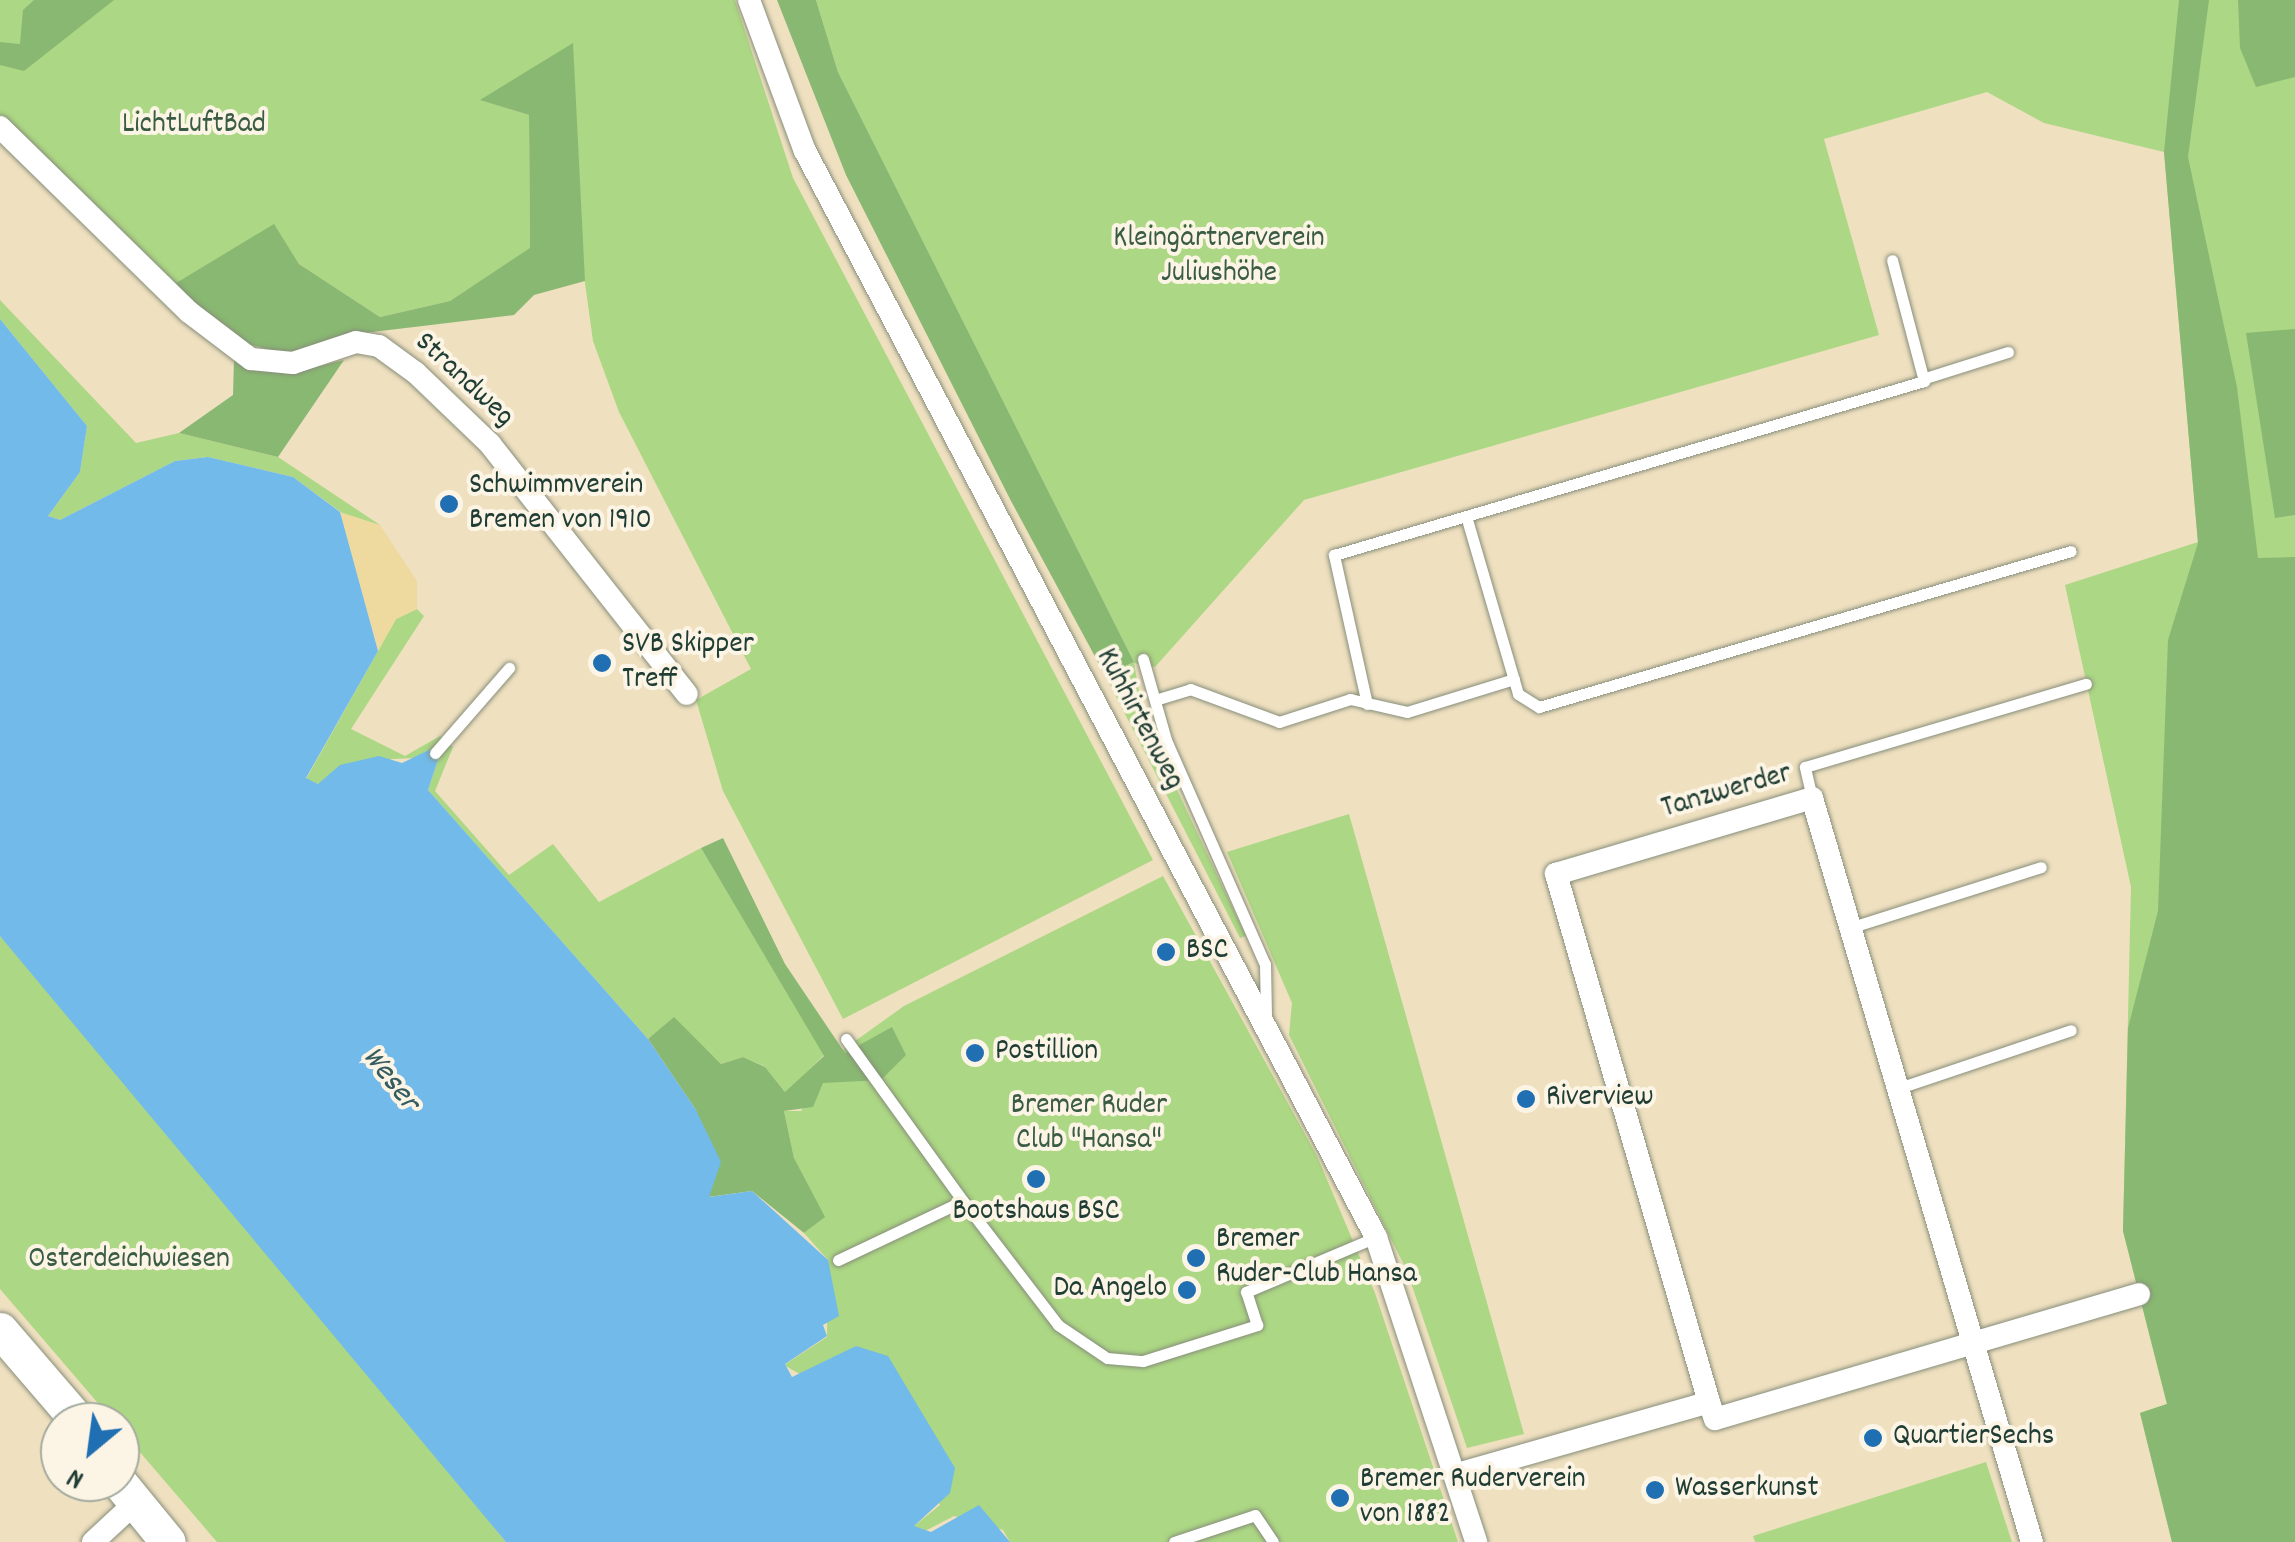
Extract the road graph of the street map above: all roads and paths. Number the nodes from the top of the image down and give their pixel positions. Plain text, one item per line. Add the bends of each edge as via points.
1 (749, 0) edge
2 (0, 126) edge
3 (1892, 260) dead end
4 (2008, 352) dead end
5 (1925, 378) junction
6 (1466, 516) junction
7 (2071, 551) dead end
8 (1143, 659) dead end
9 (509, 668) dead end
10 (1514, 679) junction
11 (2086, 684) dead end
12 (687, 694) dead end
13 (1155, 700) junction
14 (1367, 704) junction
15 (435, 753) dead end
16 (1812, 798) junction
17 (2042, 867) dead end
18 (1852, 926) junction
19 (1266, 1026) junction
20 (2071, 1030) dead end
21 (846, 1038) dead end
22 (1902, 1087) junction
23 (963, 1201) junction
24 (1376, 1237) junction
25 (838, 1260) dead end
26 (2139, 1294) dead end
27 (0, 1330) edge
28 (1970, 1342) junction
29 (62, 1402) edge
30 (1708, 1402) junction
31 (1456, 1474) junction
32 (121, 1502) edge
33 (136, 1502) edge
34 (93, 1542) edge
35 (168, 1542) edge
36 (1174, 1542) edge
37 (1273, 1542) edge
38 (1476, 1542) edge
39 (2032, 1542) edge

1 - 19 street, Kuhhirtenweg via 805,150
2 - 12 street, Strandweg via 189,312 252,359 293,363 356,342 379,346 416,373 490,444
3 - 5 lane
4 - 5 lane
5 - 6 lane
6 - 10 lane
6 - 14 lane via 1331,558
7 - 10 lane via 1548,707 1525,700
8 - 13 lane
9 - 15 lane
10 - 14 lane via 1407,712
11 - 16 lane via 1805,767
13 - 14 lane via 1190,688 1279,722 1350,699
13 - 19 lane via 1265,964
16 - 18 street, Tanzwerder
16 - 30 street, Tanzwerder via 1556,874
17 - 18 lane
18 - 22 street, Tanzwerder
19 - 24 street, Kuhhirtenweg
20 - 22 lane
21 - 23 lane
22 - 28 street, Tanzwerder
23 - 24 lane via 1058,1325 1107,1358 1142,1361 1257,1325 1246,1292
23 - 25 lane
24 - 31 street, Kuhhirtenweg
26 - 28 street
27 - 29 main road
28 - 30 street via 1715,1419
28 - 39 street, Tanzwerder
30 - 31 street
31 - 38 street, Kuhhirtenweg
32 - 34 street
33 - 35 main road
36 - 37 lane via 1255,1515

